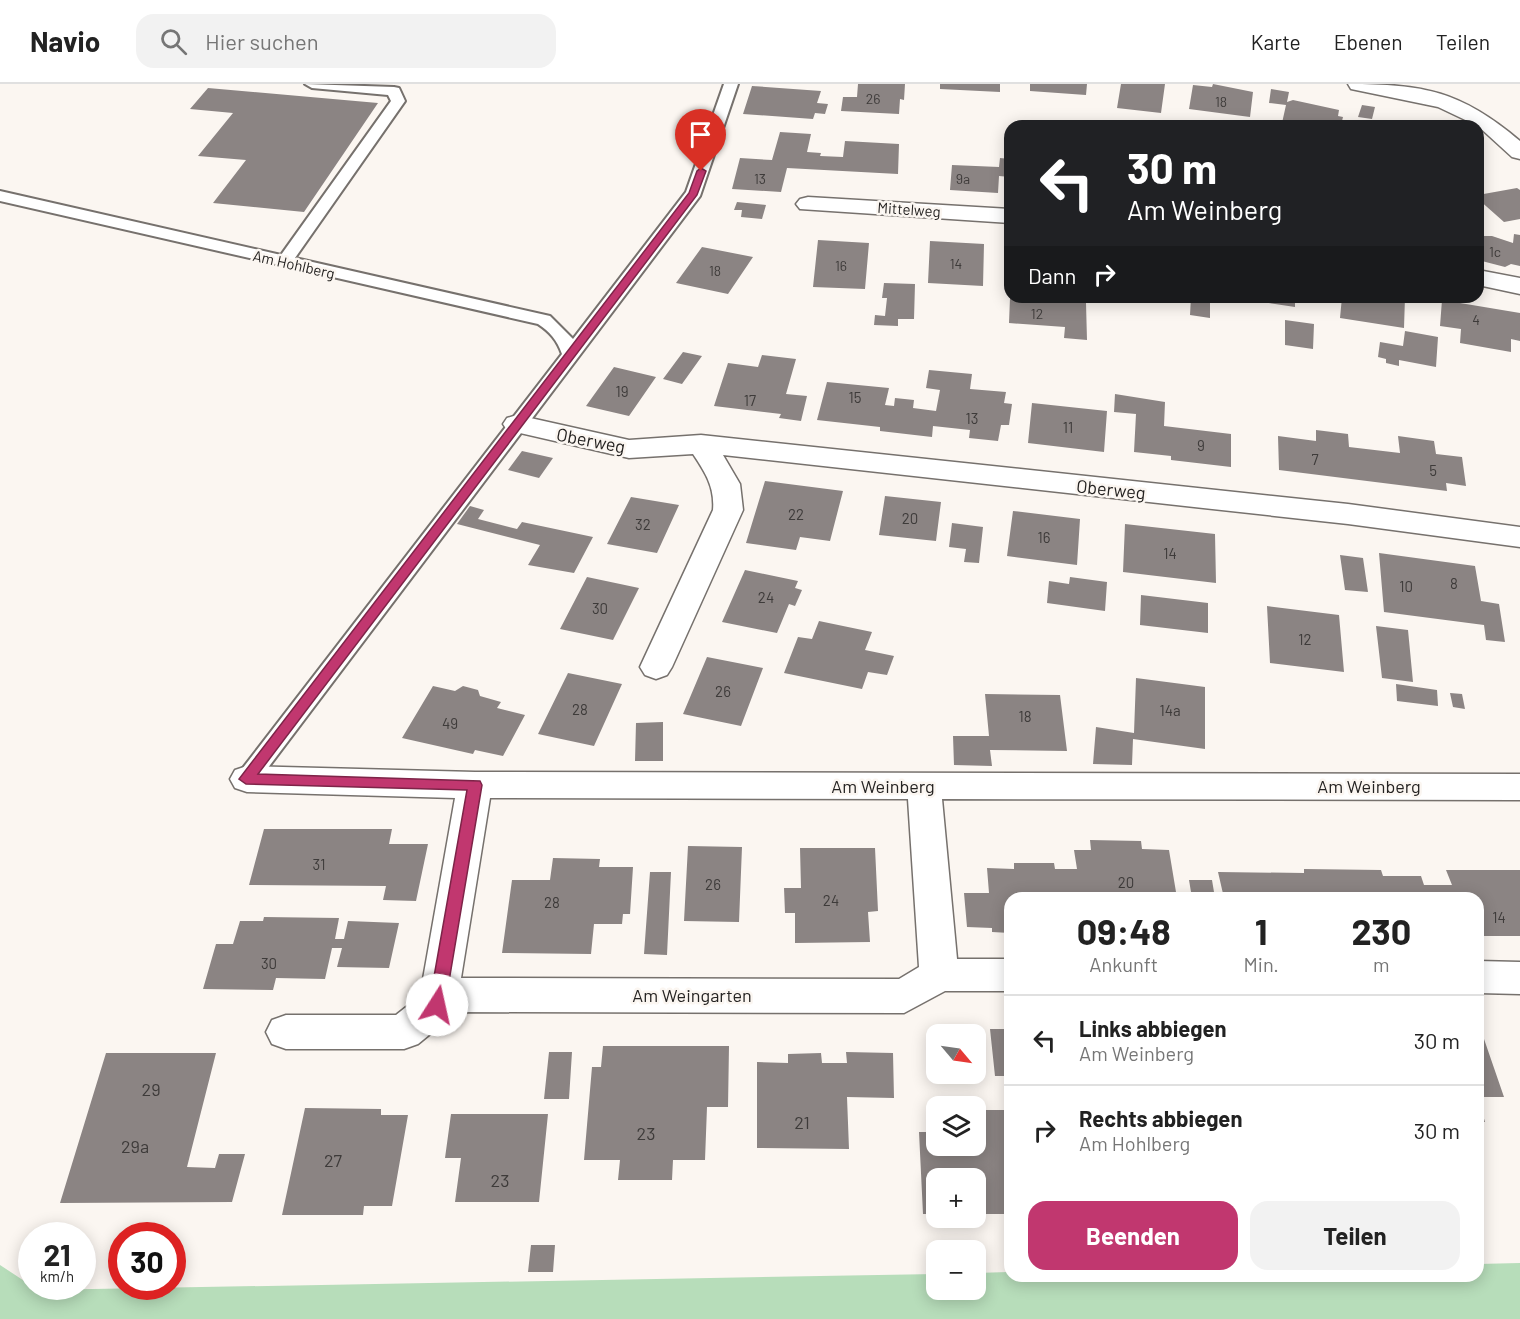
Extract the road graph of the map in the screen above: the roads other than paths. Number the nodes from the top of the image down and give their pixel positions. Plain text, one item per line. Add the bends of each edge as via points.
1 (312, 84) edge
2 (731, 84) edge
3 (1359, 84) edge
4 (1480, 120) edge
5 (1484, 122) edge
6 (1520, 152) edge
7 (0, 196) edge
8 (808, 204) dead end
9 (1004, 216) edge
10 (284, 261) junction
11 (1484, 279) edge
12 (1520, 286) edge
13 (571, 354) junction
14 (517, 424) junction
15 (701, 444) junction
16 (1520, 537) edge
17 (656, 667) dead end
18 (246, 779) joint
19 (475, 785) junction
20 (924, 786) junction
21 (1520, 787) edge
22 (939, 975) junction
23 (1004, 975) edge
24 (1484, 977) edge
25 (1520, 978) edge
26 (439, 995) junction
27 (286, 1032) dead end

1 - 10 lane via 394,91 398,100
2 - 13 lane via 694,193
3 - 4 street via 1412,93 1454,106
5 - 6 street
7 - 10 lane, Am Hohlberg
8 - 9 street, Mittelweg
10 - 13 lane, Am Hohlberg via 544,320 559,330
11 - 12 street
13 - 14 lane
14 - 15 street, Oberweg via 629,449
14 - 18 lane
15 - 16 street, Oberweg via 1348,514
15 - 17 street via 728,487 728,510
18 - 19 street, Am Weinberg
19 - 20 street, Am Weinberg
19 - 26 street
20 - 21 street, Am Weinberg
20 - 22 street
22 - 23 street
22 - 26 street, Am Weingarten via 904,996
24 - 25 street
26 - 27 street via 437,1005 404,1032

